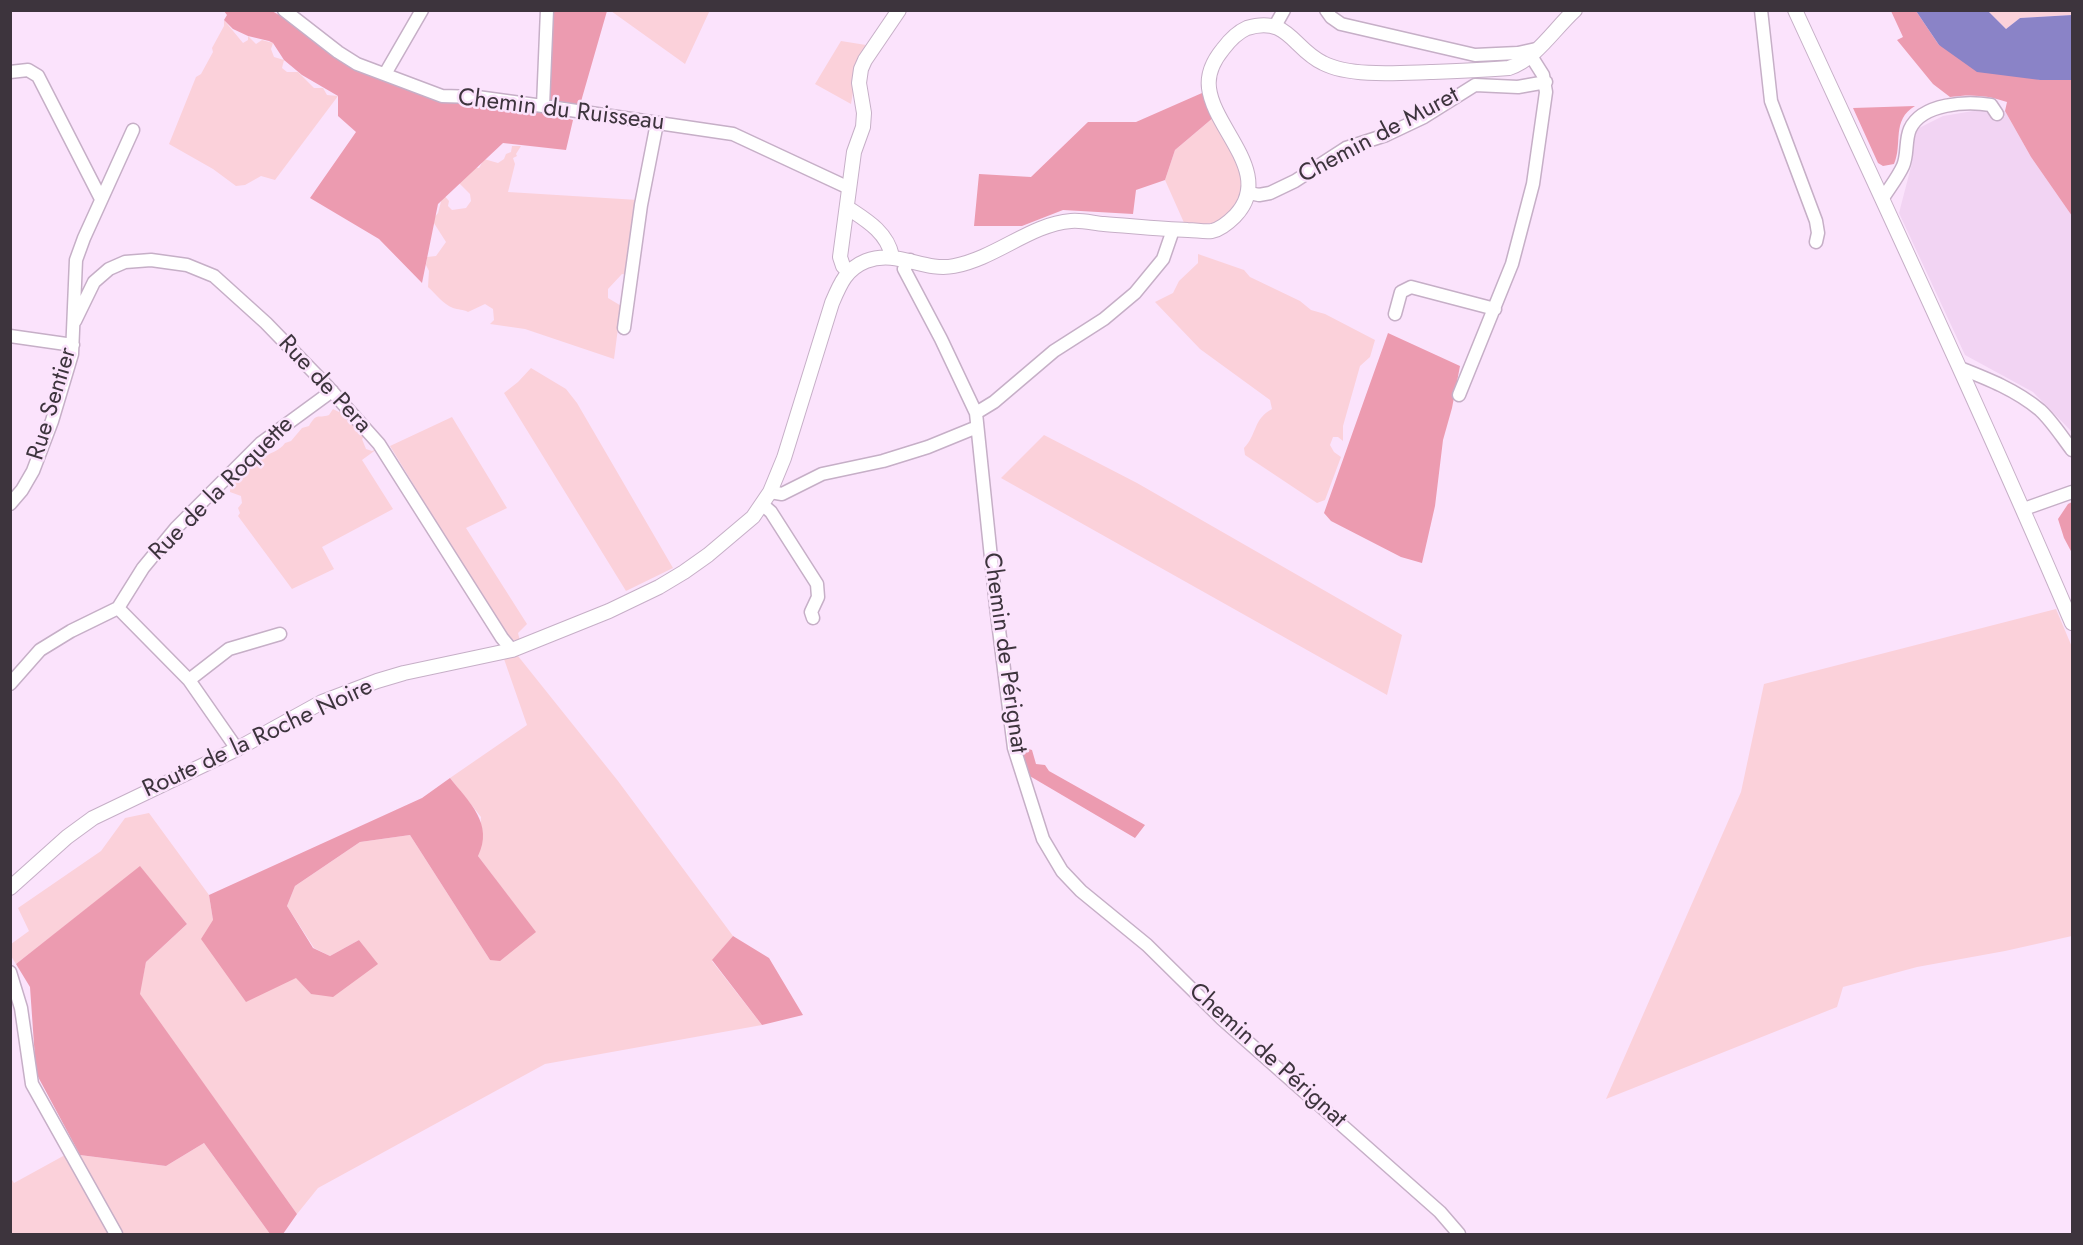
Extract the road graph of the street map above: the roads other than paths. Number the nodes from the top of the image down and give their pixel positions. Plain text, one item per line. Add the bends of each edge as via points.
1 (284, 10) edge
2 (422, 10) edge
3 (547, 10) edge
4 (899, 10) edge
5 (1284, 10) edge
6 (1326, 10) edge
7 (1575, 10) edge
8 (1761, 10) edge
9 (1798, 10) edge
10 (1275, 26) junction
11 (1534, 52) junction
12 (10, 72) edge
13 (385, 74) junction
14 (1546, 82) junction
15 (543, 106) junction
16 (1997, 114) dead end
17 (657, 123) junction
18 (133, 130) dead end
19 (849, 188) junction
20 (1249, 193) junction
21 (1883, 198) junction
22 (101, 199) junction
23 (848, 208) junction
24 (1173, 230) junction
25 (1816, 242) dead end
26 (892, 256) junction
27 (910, 260) junction
28 (849, 272) junction
29 (1495, 309) junction
30 (1395, 314) dead end
31 (75, 321) junction
32 (624, 328) dead end
33 (10, 336) edge
34 (73, 345) junction
35 (1960, 368) junction
36 (332, 391) junction
37 (1459, 395) dead end
38 (976, 413) junction
39 (977, 428) junction
40 (2073, 450) edge
41 (770, 492) junction
42 (2073, 492) edge
43 (10, 504) edge
44 (763, 505) junction
45 (2024, 509) junction
46 (118, 608) junction
47 (813, 618) dead end
48 (2073, 623) edge
49 (280, 634) dead end
50 (512, 650) junction
51 (189, 680) junction
52 (10, 684) edge
53 (237, 749) junction
54 (12, 885) edge
55 (10, 972) edge
56 (117, 1234) edge
57 (1459, 1234) edge

1 - 13 street, Chemin du Ruisseau via 338,52
2 - 13 street
3 - 15 street
4 - 19 street via 861,69 863,120
5 - 10 street
6 - 11 street via 1341,24 1475,55
7 - 11 street
8 - 25 street via 1771,101 1816,221
9 - 21 street
10 - 11 street via 1285,30 1323,64 1379,74 1509,68
10 - 20 street via 1245,29 1215,58 1209,74 1209,89 1247,173
11 - 14 street
12 - 22 street via 28,70 38,76
13 - 15 street, Chemin du Ruisseau via 442,96
14 - 20 street, Chemin de Muret via 1518,87 1475,85 1424,117 1346,148 1270,193
14 - 29 street via 1533,184 1521,236
15 - 17 street, Chemin du Ruisseau
16 - 21 street via 1991,105 1973,102 1942,106 1920,116 1910,129 1904,164
17 - 19 street, Chemin du Ruisseau via 733,134
17 - 32 street
18 - 22 street, Rue Sentier
19 - 23 street
20 - 24 street via 1239,212 1214,231
21 - 35 street
22 - 31 street, Rue Sentier via 76,260
23 - 26 street via 875,226 890,246
23 - 28 street via 840,257
24 - 27 street via 1073,221 1052,224 971,263 950,267
24 - 38 street via 1163,259 1135,293 1104,319 1059,346
26 - 27 street
26 - 28 street via 869,260
27 - 38 street, Chemin de Pérignat via 904,269
28 - 41 street, Route de la Roche Noire via 832,303
29 - 30 street via 1411,287 1401,292
29 - 37 street
31 - 34 street, Rue Sentier
31 - 36 street, Rue de Pera via 94,282 109,268 152,260 187,265 214,276
33 - 34 street
34 - 43 street, Rue Sentier via 33,471
35 - 40 street via 2021,396 2041,411
35 - 45 street
36 - 46 street, Rue de la Roquette via 261,443 176,528 143,568
36 - 50 street, Rue de Pera via 379,444
38 - 39 street, Chemin de Pérignat
39 - 41 street via 883,461 822,474 782,495
39 - 57 street, Chemin de Pérignat via 1014,748 1042,839 1062,871 1081,891 1147,945 1222,1019 1440,1212
41 - 44 street, Route de la Roche Noire
42 - 45 street
44 - 47 street via 817,584
44 - 50 street, Route de la Roche Noire via 708,555 659,587
45 - 48 street
46 - 51 street
46 - 52 street via 40,650
49 - 51 street via 229,649
50 - 53 street, Route de la Roche Noire via 377,681 322,702
51 - 53 street
53 - 54 street, Route de la Roche Noire via 93,818
55 - 56 street via 21,1008 32,1084

